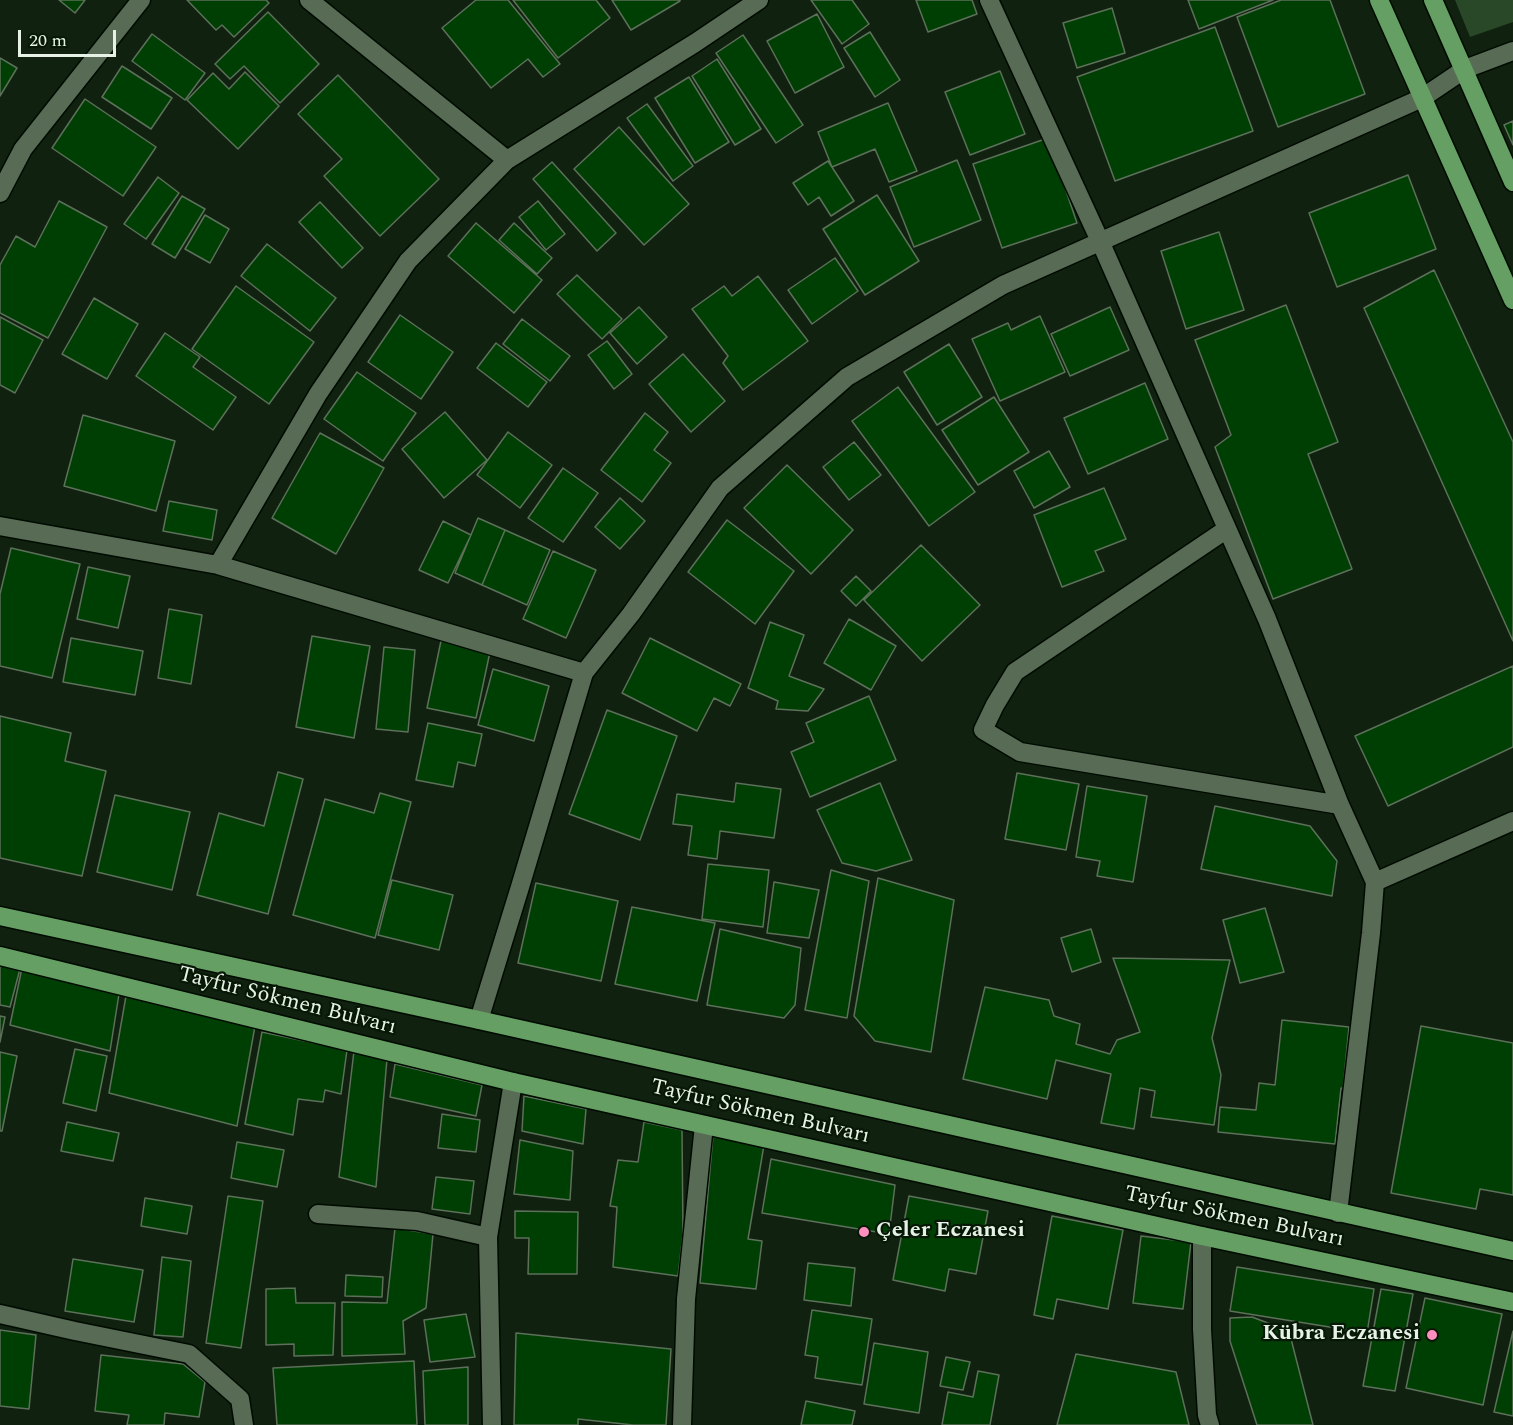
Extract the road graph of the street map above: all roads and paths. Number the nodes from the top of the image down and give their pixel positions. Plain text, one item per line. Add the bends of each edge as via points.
1 (141, 0) edge
2 (309, 0) edge
3 (759, 0) edge
4 (989, 0) edge
5 (1378, 0) edge
6 (1433, 0) edge
7 (1513, 51) edge
8 (1465, 69) junction
9 (1422, 98) junction
10 (507, 160) junction
11 (1513, 182) edge
12 (0, 193) edge
13 (1100, 241) junction
14 (1513, 300) edge
15 (0, 526) edge
16 (1227, 529) junction
17 (218, 566) junction
18 (584, 673) junction
19 (1340, 805) junction
20 (1513, 821) edge
21 (1375, 882) junction
22 (0, 916) edge
23 (0, 956) edge
24 (479, 1020) junction
25 (513, 1082) junction
26 (704, 1125) junction
27 (1338, 1213) junction
28 (318, 1214) dead end
29 (1202, 1236) junction
30 (488, 1237) junction
31 (1513, 1251) edge
32 (1513, 1302) edge
33 (0, 1314) edge
34 (244, 1425) edge
35 (492, 1425) edge
36 (682, 1425) edge
37 (1210, 1425) edge

1 - 12 street via 23,149
2 - 10 street
3 - 10 street
4 - 13 street
5 - 9 main road
6 - 8 main road
7 - 8 street
8 - 9 street
8 - 11 main road
9 - 13 street
9 - 14 main road
10 - 17 street via 408,261 318,394
13 - 16 street
13 - 18 street via 1003,285 847,377 720,488
15 - 17 street
16 - 19 street
16 - 19 street via 1015,672 983,730 1020,752
17 - 18 street
18 - 24 street
19 - 21 street
20 - 21 street
21 - 27 street
22 - 24 main road, Tayfur Sökmen Bulvarı
23 - 25 main road, Tayfur Sökmen Bulvarı
24 - 27 main road, Tayfur Sökmen Bulvarı
25 - 26 main road, Tayfur Sökmen Bulvarı
25 - 30 street
26 - 29 main road, Tayfur Sökmen Bulvarı
26 - 36 street via 686,1299
27 - 31 main road, Tayfur Sökmen Bulvarı
28 - 30 street via 417,1221
29 - 32 main road, Tayfur Sökmen Bulvarı
29 - 37 street via 1202,1329
30 - 35 street
33 - 34 street via 189,1354 240,1399

